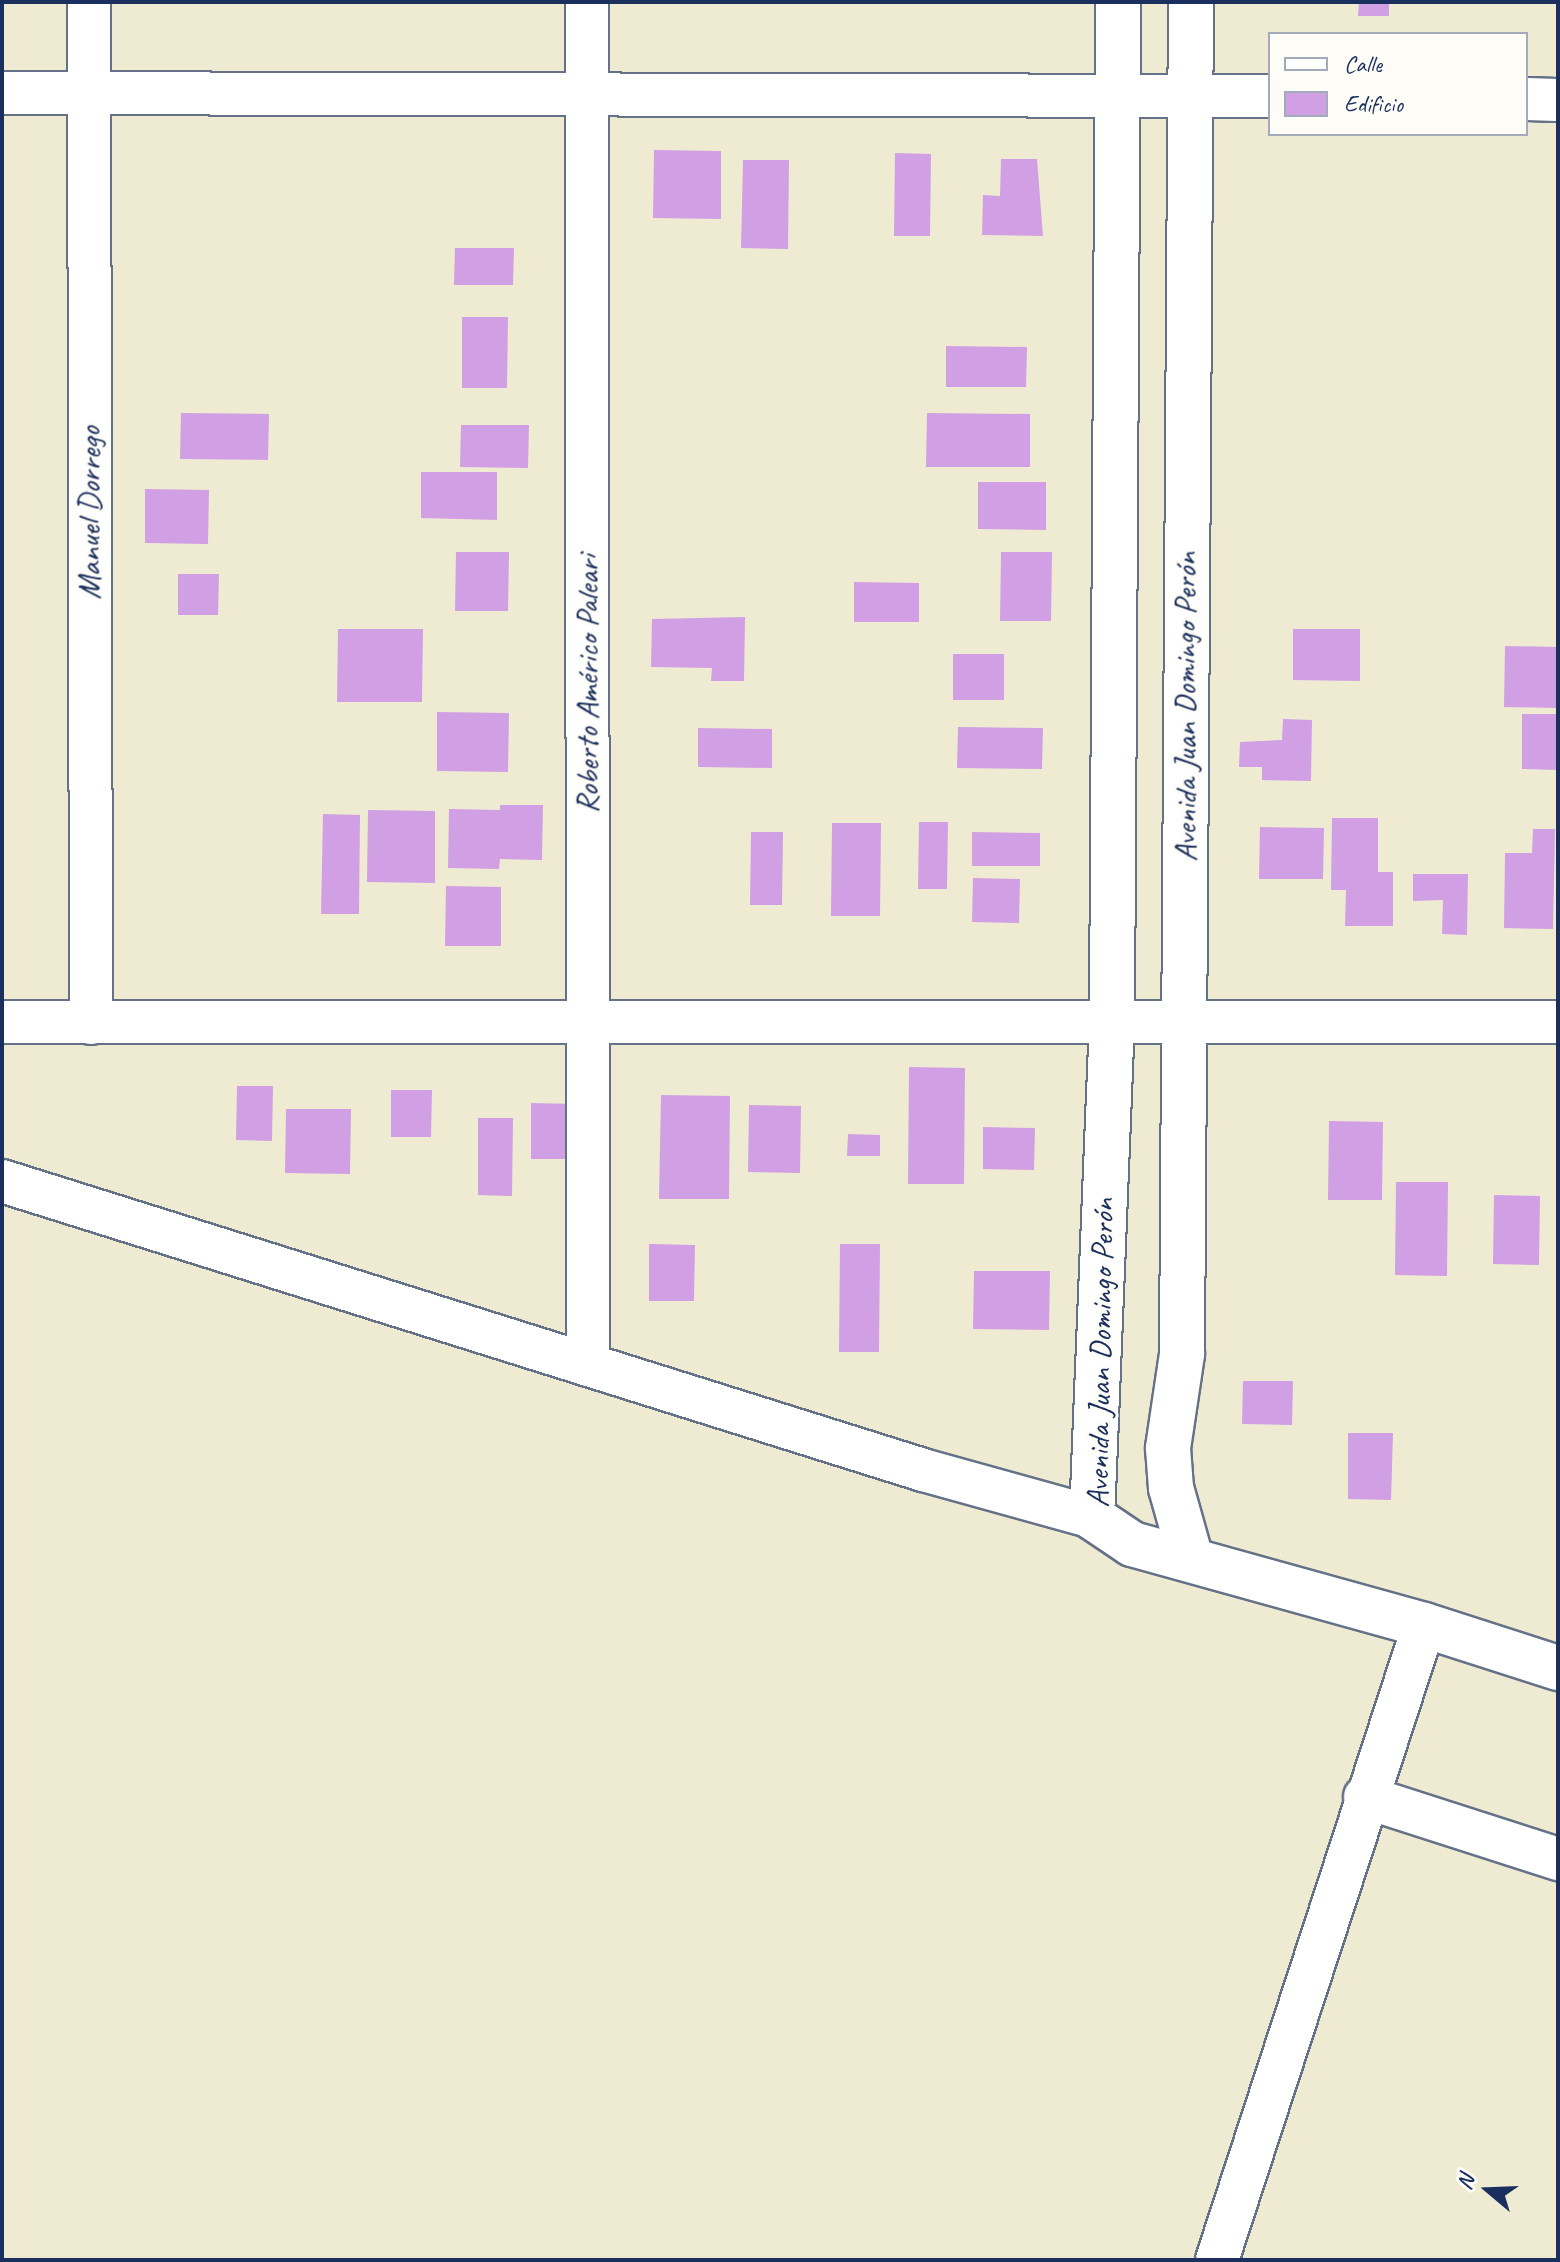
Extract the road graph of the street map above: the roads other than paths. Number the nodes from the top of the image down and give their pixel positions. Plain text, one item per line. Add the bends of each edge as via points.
1 (89, 2) edge
2 (587, 2) edge
3 (1118, 2) edge
4 (1191, 2) edge
5 (2, 93) edge
6 (88, 94) junction
7 (1118, 95) junction
8 (1191, 95) junction
9 (587, 96) junction
10 (1268, 96) edge
11 (1528, 99) edge
12 (1558, 100) edge
13 (1112, 1020) junction
14 (1184, 1020) junction
15 (2, 1022) edge
16 (1558, 1022) edge
17 (91, 1023) junction
18 (588, 1025) junction
19 (2, 1181) edge
20 (588, 1365) junction
21 (1092, 1517) junction
22 (1191, 1559) junction
23 (1424, 1625) junction
24 (1558, 1668) edge
25 (1365, 1797) junction
26 (1558, 1859) edge
27 (1217, 2260) edge

1 - 6 street, Manuel Dorrego
2 - 9 street, Roberto Américo Paleari
3 - 7 street, Avenida Juan Domingo Perón
4 - 8 street, Avenida Juan Domingo Perón
5 - 6 street
6 - 9 street
6 - 17 street, Manuel Dorrego
7 - 8 street
7 - 9 street
7 - 13 street, Avenida Juan Domingo Perón
8 - 10 street
8 - 14 street, Avenida Juan Domingo Perón
9 - 18 street, Roberto Américo Paleari
11 - 12 street
13 - 14 street
13 - 18 street
13 - 21 street, Avenida Juan Domingo Perón
14 - 16 street
14 - 22 street, Avenida Juan Domingo Perón via 1182,1354 1168,1448 1171,1488
15 - 17 street
17 - 18 street
18 - 20 street, Roberto Américo Paleari
19 - 20 street
20 - 21 street
21 - 22 street, Avenida Juan Domingo Perón via 1132,1544
22 - 23 street
23 - 24 street
23 - 25 street
25 - 26 street
25 - 27 street

